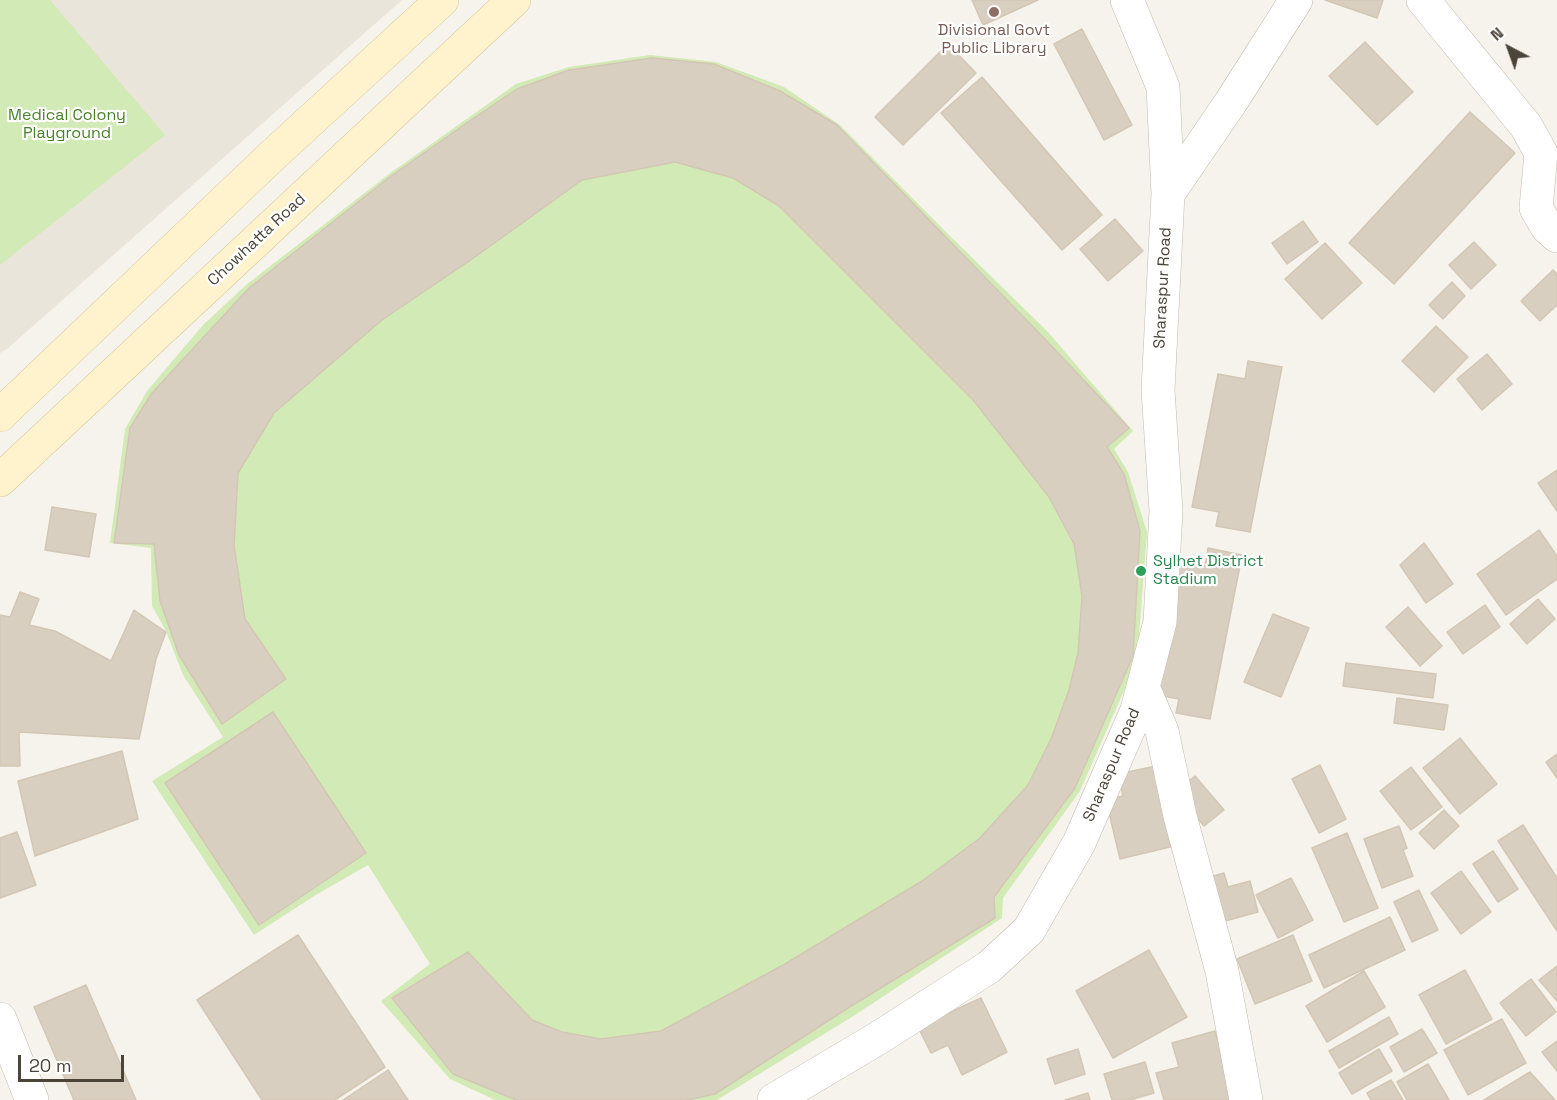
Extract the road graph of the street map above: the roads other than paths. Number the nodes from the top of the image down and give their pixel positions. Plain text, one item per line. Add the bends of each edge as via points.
1 (442, 0) edge
2 (514, 0) edge
3 (1127, 0) edge
4 (1296, 0) edge
5 (1423, 0) edge
6 (273, 155) junction
7 (308, 192) junction
8 (1168, 194) junction
9 (1557, 236) edge
10 (0, 415) edge
11 (0, 480) edge
12 (1143, 687) junction
13 (0, 1019) edge
14 (32, 1100) edge
15 (774, 1100) edge
16 (1246, 1100) edge

1 - 6 main road
2 - 7 main road, Chowhatta Road
3 - 8 street, Sharaspur Road via 1163,87
4 - 8 street
5 - 9 street via 1526,126 1541,153 1536,208
6 - 7 main road
6 - 10 main road
7 - 11 main road, Chowhatta Road
8 - 12 street, Sharaspur Road via 1158,390 1166,511 1160,622
12 - 15 street, Sharaspur Road via 1137,710 1079,843 1029,930 989,967
12 - 16 street via 1162,731 1180,816 1222,970
13 - 14 street

